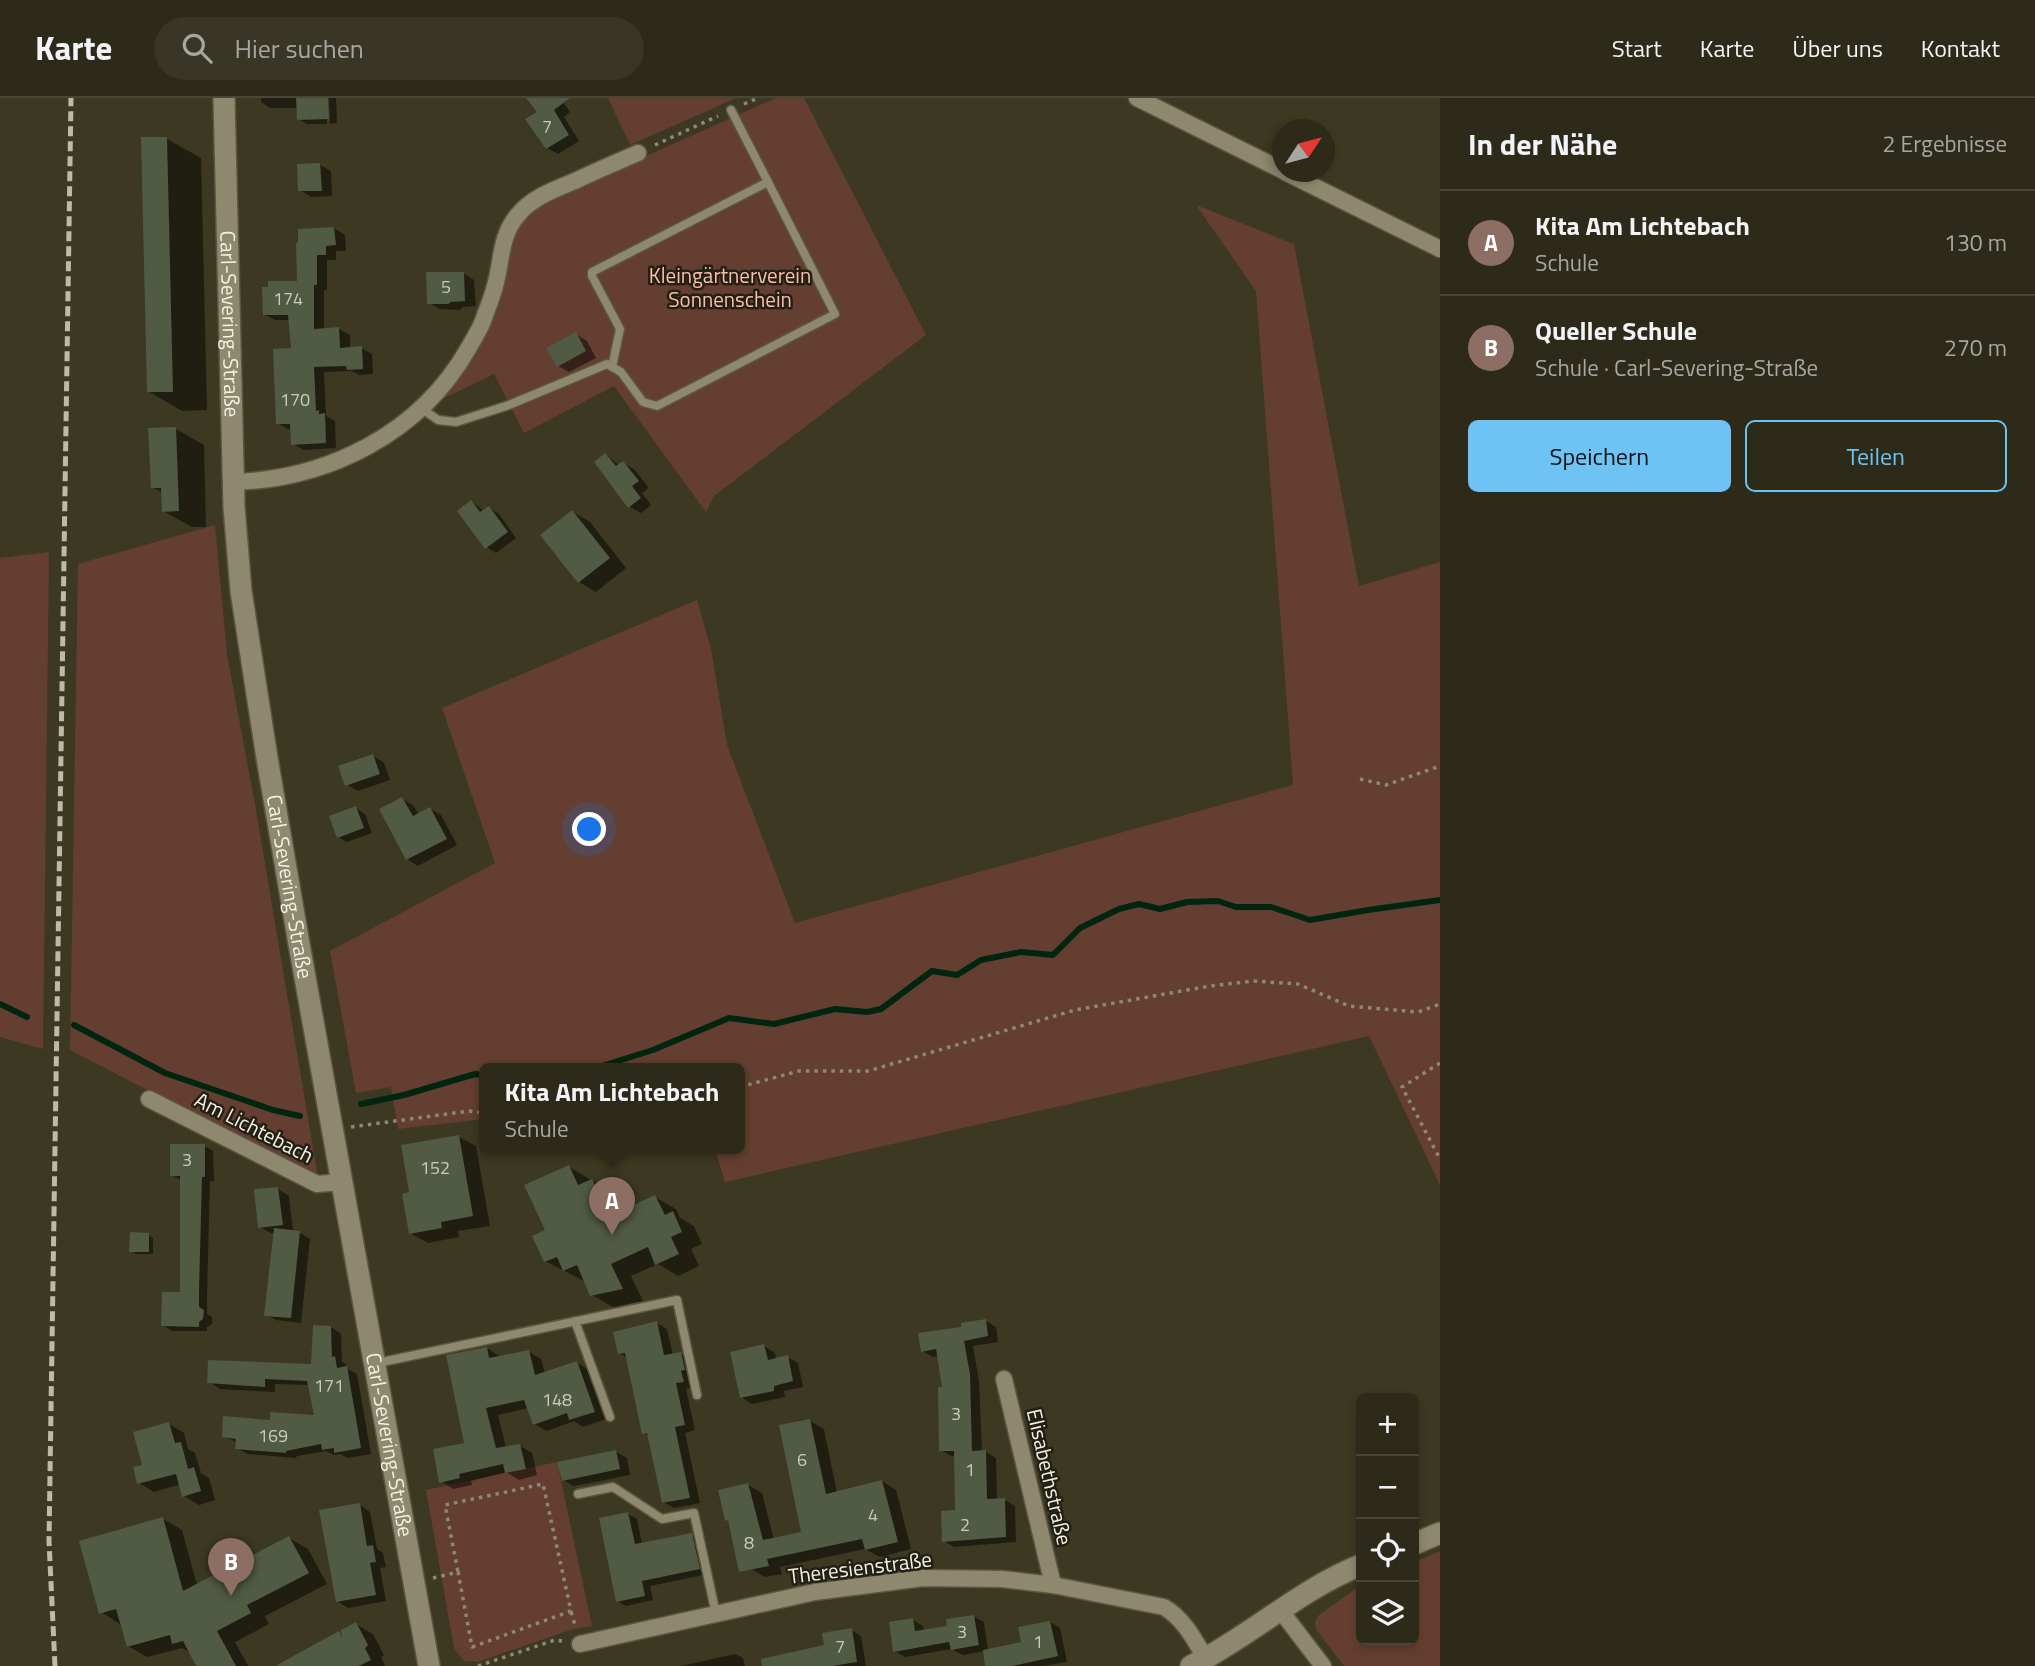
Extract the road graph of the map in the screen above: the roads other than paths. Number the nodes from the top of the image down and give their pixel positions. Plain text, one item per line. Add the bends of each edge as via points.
1 (225, 98) edge
2 (1137, 98) edge
3 (731, 110) road end
4 (638, 153) road end
5 (1272, 165) edge
6 (768, 182) junction
7 (1306, 182) edge
8 (1440, 249) edge
9 (612, 367) junction
10 (421, 408) junction
11 (234, 482) junction
12 (149, 1099) dead end
13 (342, 1182) junction
14 (575, 1321) junction
15 (374, 1363) junction
16 (1004, 1379) dead end
17 (697, 1395) dead end
18 (610, 1417) dead end
19 (578, 1494) dead end
20 (1440, 1533) edge
21 (1419, 1542) edge
22 (1356, 1567) edge
23 (1053, 1585) junction
24 (1281, 1611) junction
25 (716, 1614) junction
26 (580, 1644) road end
27 (1199, 1662) edge
28 (429, 1666) edge
29 (1323, 1666) edge

1 - 11 street, Carl-Severing-Straße
2 - 5 street
3 - 6 lane
4 - 10 street via 535,199 515,217 505,233 495,287 481,326 449,379
6 - 9 lane via 592,272 620,329
6 - 9 lane via 835,314 657,406 643,402
7 - 8 street
9 - 10 lane via 607,364 456,422 438,420
10 - 11 street via 384,438 345,458 283,477
11 - 13 street, Carl-Severing-Straße via 249,647
12 - 13 street, Am Lichtebach via 317,1184
13 - 15 street, Carl-Severing-Straße
14 - 15 lane
14 - 17 lane via 677,1300
14 - 18 lane
15 - 28 street, Carl-Severing-Straße
16 - 23 street, Elisabethstraße
19 - 25 lane via 613,1487 662,1519 694,1513
20 - 21 street
22 - 24 street
23 - 25 street, Theresienstraße via 923,1578 815,1592
23 - 27 street, Theresienstraße via 1164,1607 1182,1621
24 - 27 street
24 - 29 street
25 - 26 street, Theresienstraße

